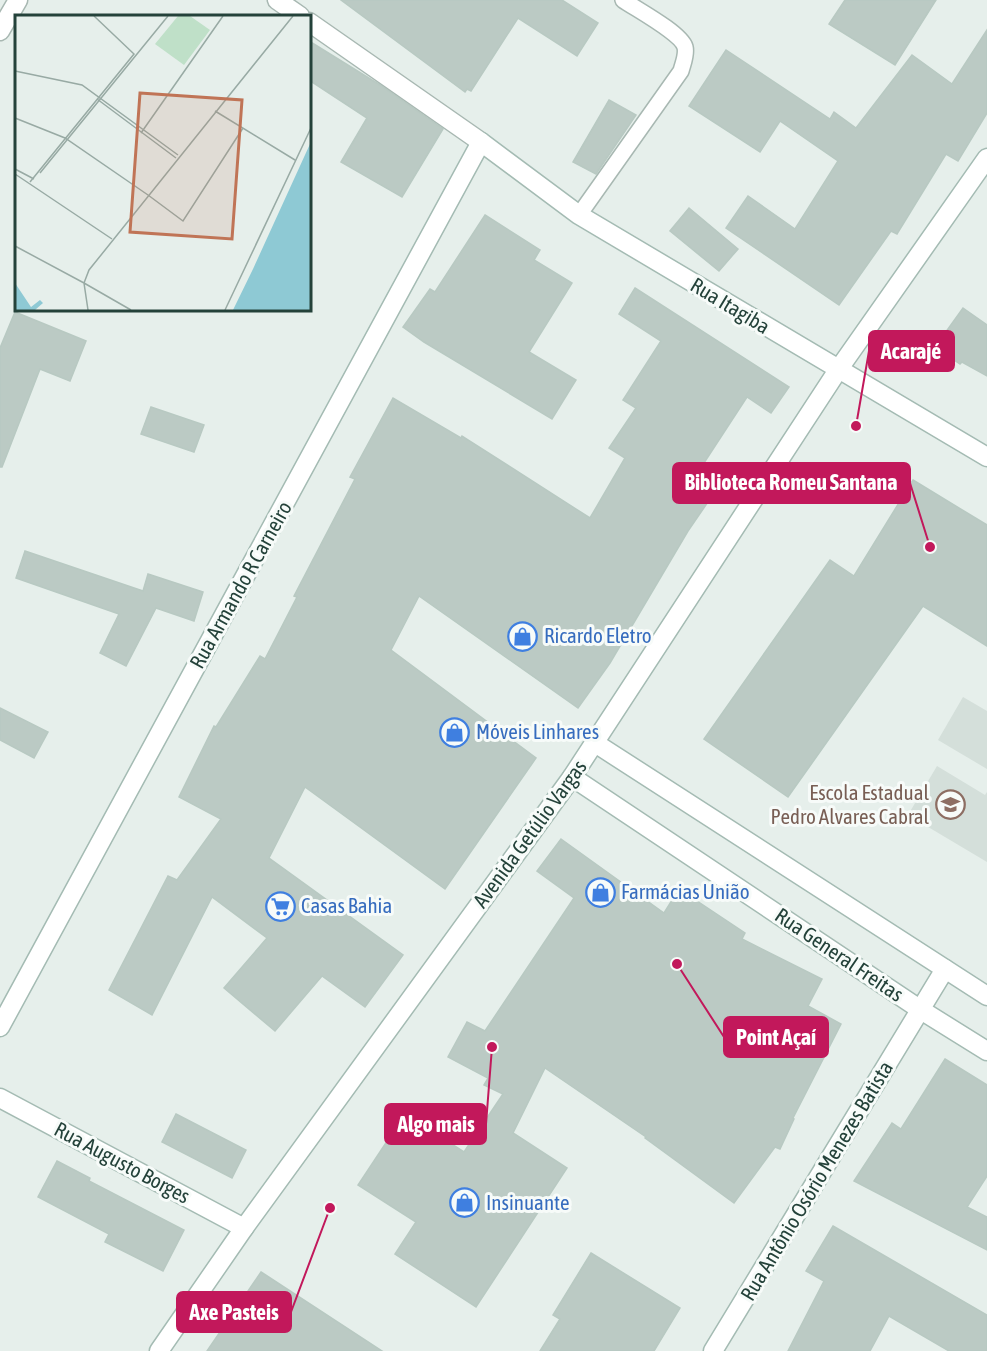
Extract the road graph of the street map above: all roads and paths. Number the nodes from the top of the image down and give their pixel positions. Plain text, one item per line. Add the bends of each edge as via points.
1 (18, 0) edge
2 (277, 0) edge
3 (623, 0) edge
4 (299, 15) edge
5 (310, 23) edge
6 (0, 31) edge
7 (481, 142) junction
8 (987, 158) edge
9 (579, 215) junction
10 (838, 370) junction
11 (987, 457) edge
12 (595, 743) junction
13 (572, 777) junction
14 (945, 969) junction
15 (987, 996) edge
16 (921, 1010) junction
17 (0, 1027) edge
18 (987, 1051) edge
19 (0, 1098) edge
20 (244, 1228) junction
21 (159, 1351) edge
22 (713, 1351) edge

1 - 6 main road
2 - 4 main road
3 - 9 lane via 676,36 684,45 685,57 681,71
5 - 7 main road, Rua Itagiba
7 - 9 main road, Rua Itagiba
7 - 17 main road, Rua Armando R Carneiro
8 - 10 main road, Avenida Getúlio Vargas
9 - 10 main road, Rua Itagiba
10 - 11 main road, Rua Itagiba
10 - 12 main road, Avenida Getúlio Vargas
12 - 13 main road, Avenida Getúlio Vargas
12 - 14 main road
13 - 16 main road, Rua General Freitas
13 - 20 main road, Avenida Getúlio Vargas
14 - 15 main road
14 - 16 main road, Rua Antônio Osório Menezes Batista
16 - 18 main road, Rua General Freitas
16 - 22 main road, Rua Antônio Osório Menezes Batista
19 - 20 main road, Rua Augusto Borges
20 - 21 main road, Avenida Getúlio Vargas

